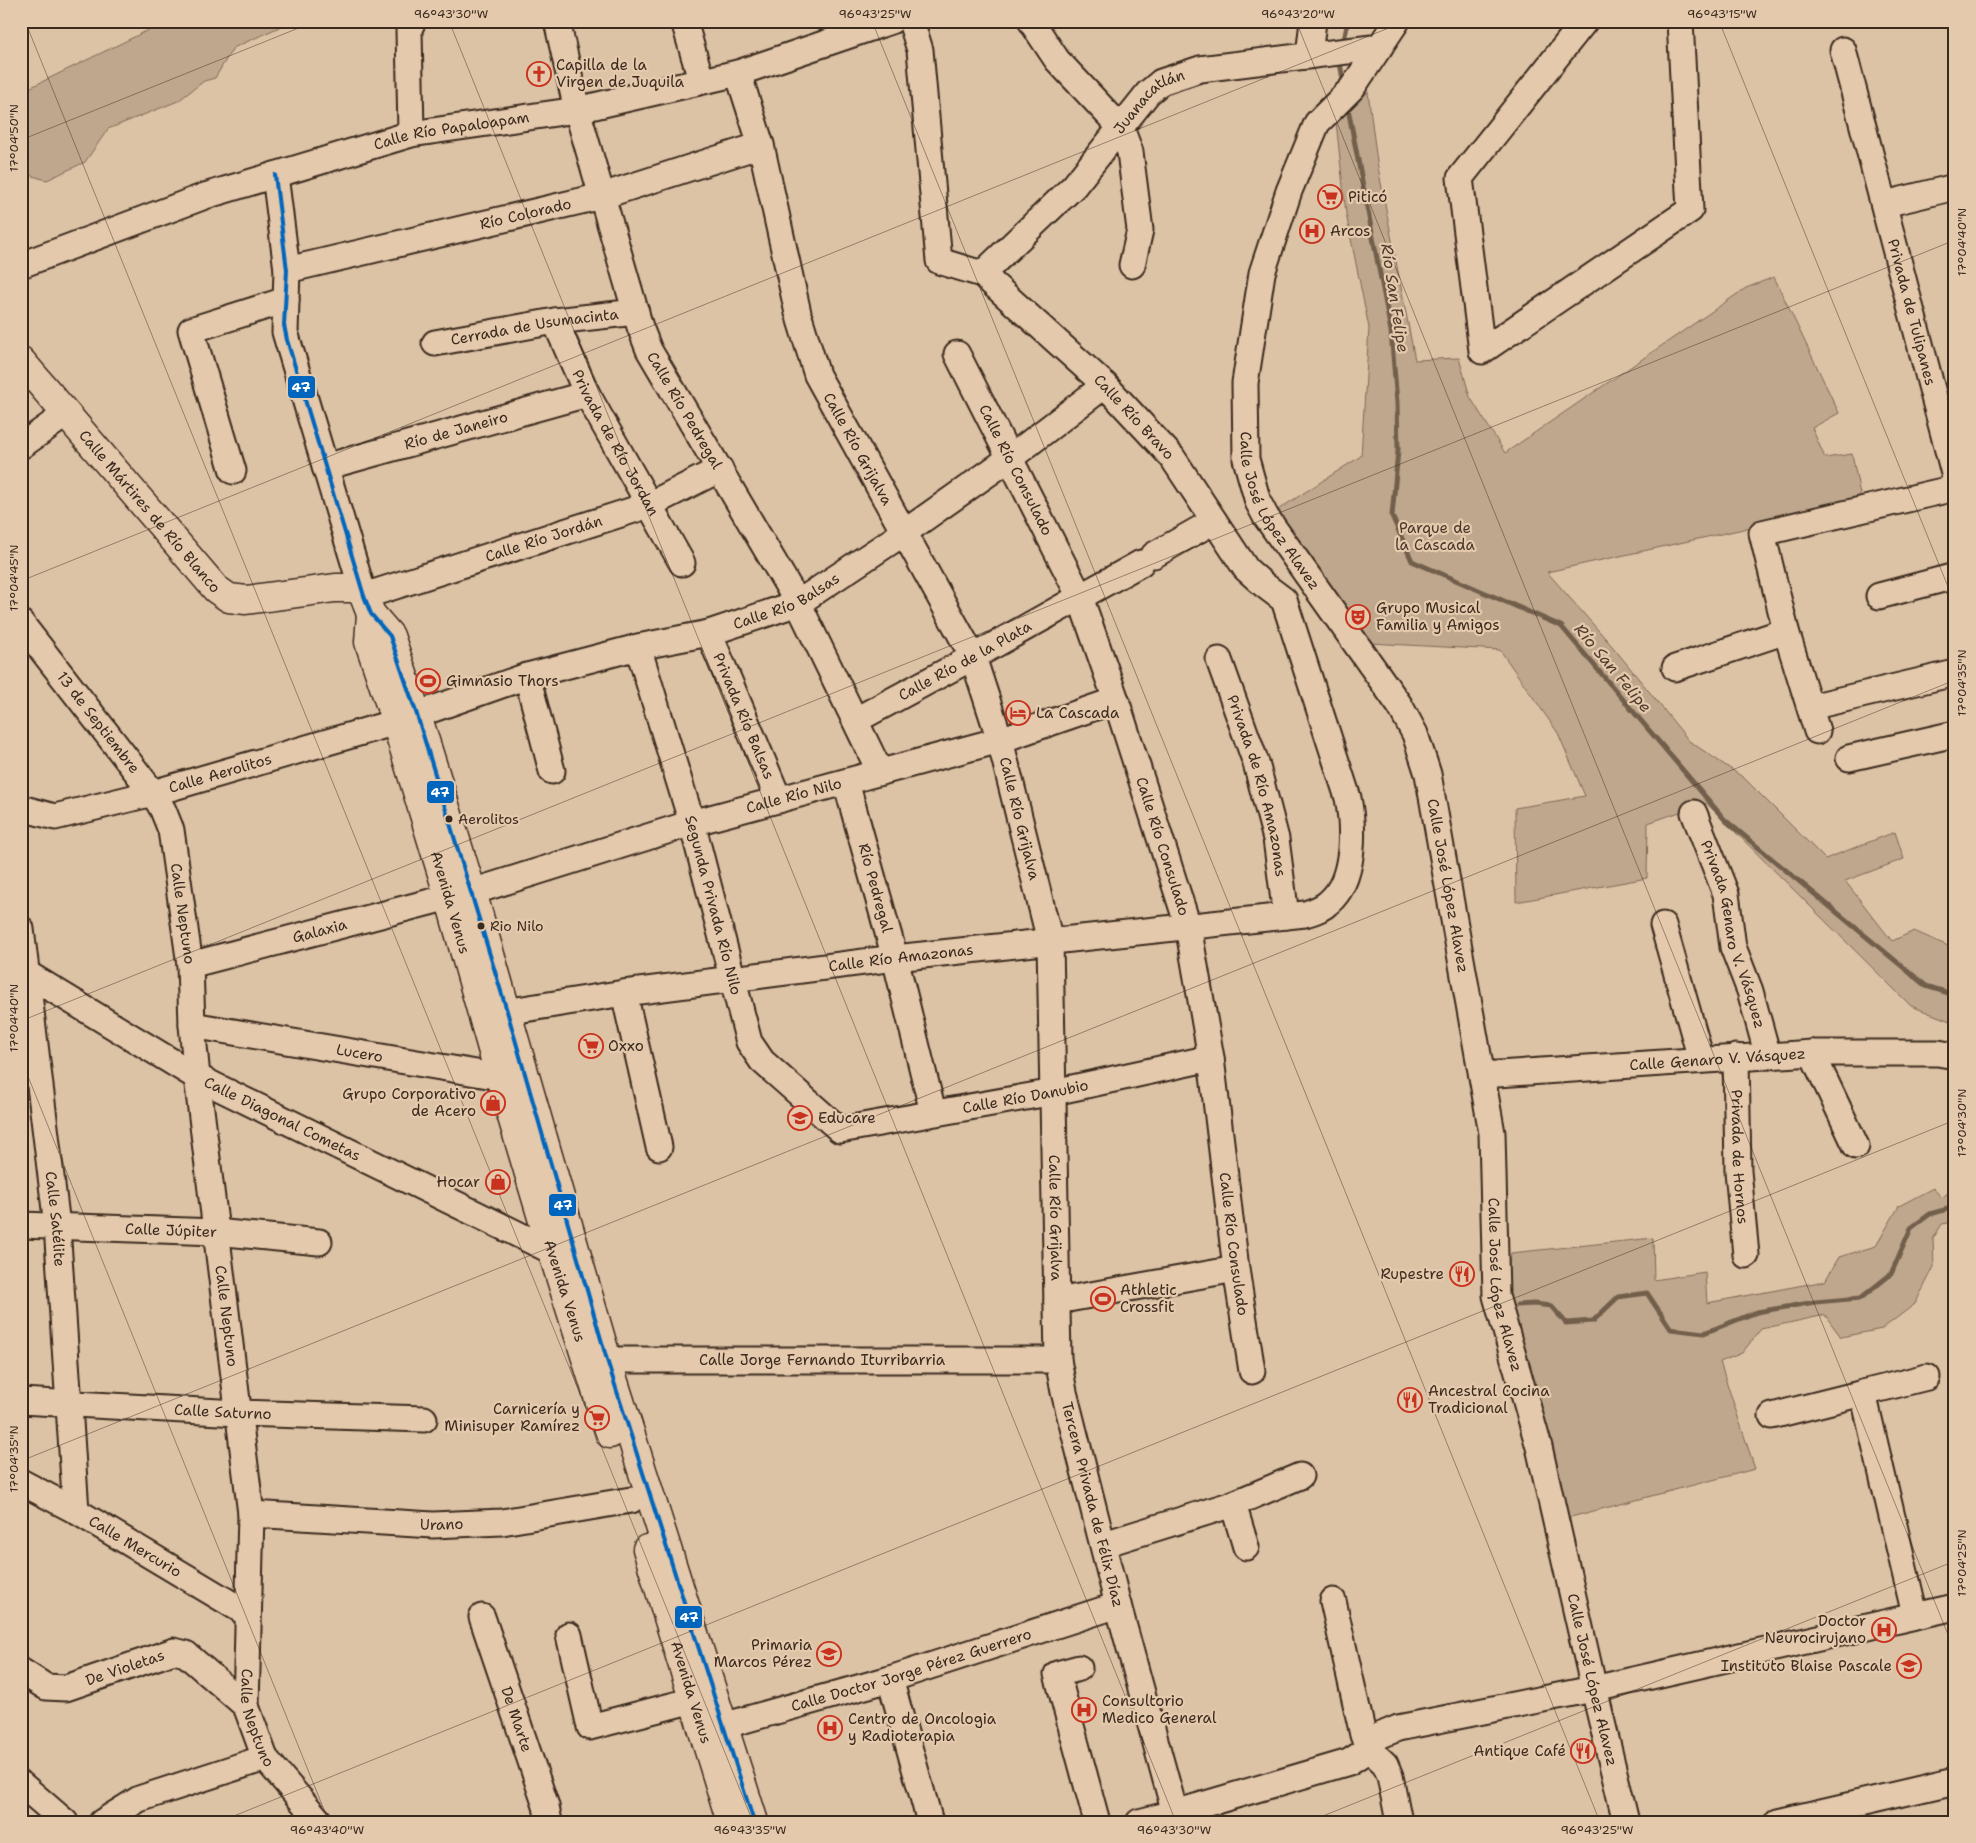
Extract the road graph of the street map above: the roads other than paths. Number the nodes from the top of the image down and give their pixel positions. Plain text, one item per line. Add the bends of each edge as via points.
1 (413, 21) edge
2 (557, 21) edge
3 (684, 21) edge
4 (891, 21) edge
5 (911, 21) edge
6 (1031, 21) edge
7 (1313, 21) edge
8 (1397, 21) edge
9 (1585, 21) edge
10 (1680, 21) edge
11 (1380, 48) junction
12 (1843, 50) dead end
13 (1309, 56) junction
14 (738, 73) junction
15 (700, 80) junction
16 (578, 110) junction
17 (1121, 128) junction
18 (411, 134) junction
19 (761, 145) junction
20 (275, 174) junction
21 (1955, 187) edge
22 (602, 196) junction
23 (1885, 204) junction
24 (21, 265) edge
25 (1132, 265) dead end
26 (287, 270) junction
27 (982, 274) junction
28 (286, 300) junction
29 (636, 312) junction
30 (555, 321) junction
31 (435, 343) dead end
32 (957, 354) dead end
33 (21, 362) edge
34 (1105, 385) junction
35 (586, 394) junction
36 (66, 414) junction
37 (21, 446) edge
38 (1010, 458) junction
39 (325, 467) junction
40 (720, 470) junction
41 (233, 471) dead end
42 (1955, 477) edge
43 (1955, 488) edge
44 (649, 505) junction
45 (1214, 521) junction
46 (905, 532) junction
47 (682, 563) dead end
48 (1955, 576) edge
49 (1309, 578) junction
50 (1879, 596) dead end
51 (1077, 599) junction
52 (1284, 600) junction
53 (798, 603) junction
54 (368, 605) junction
55 (21, 622) edge
56 (1786, 631) junction
57 (709, 633) junction
58 (638, 647) junction
59 (973, 658) junction
60 (1219, 660) dead end
61 (1675, 668) dead end
62 (1955, 673) edge
63 (527, 676) junction
64 (1116, 700) junction
65 (1810, 707) junction
66 (407, 719) junction
67 (856, 720) junction
68 (1817, 731) dead end
69 (1955, 734) edge
70 (1000, 740) junction
71 (1849, 758) dead end
72 (552, 771) dead end
73 (880, 772) junction
74 (846, 782) junction
75 (153, 793) junction
76 (779, 800) junction
77 (21, 808) edge
78 (1694, 813) dead end
79 (692, 823) junction
80 (461, 895) junction
81 (1286, 916) junction
82 (1663, 925) dead end
83 (1188, 926) junction
84 (21, 928) edge
85 (1050, 941) junction
86 (895, 958) junction
87 (190, 964) junction
88 (24, 972) edge
89 (733, 978) junction
90 (624, 993) junction
91 (495, 1014) junction
92 (192, 1025) junction
93 (1812, 1053) junction
94 (1768, 1056) junction
95 (1955, 1056) edge
96 (1736, 1057) junction
97 (1211, 1058) junction
98 (1701, 1059) junction
99 (1482, 1075) junction
100 (197, 1077) junction
101 (513, 1078) junction
102 (1054, 1092) junction
103 (933, 1112) junction
104 (840, 1130) joint
105 (1856, 1146) dead end
106 (659, 1147) dead end
107 (21, 1225) edge
108 (57, 1226) junction
109 (216, 1232) junction
110 (319, 1242) dead end
111 (552, 1251) junction
112 (1746, 1255) dead end
113 (1236, 1269) junction
114 (1057, 1300) junction
115 (597, 1360) junction
116 (1058, 1360) junction
117 (1252, 1372) dead end
118 (1927, 1377) dead end
119 (1081, 1388) dead end
120 (1863, 1393) junction
121 (21, 1401) edge
122 (69, 1403) junction
123 (238, 1413) junction
124 (1772, 1416) dead end
125 (424, 1419) dead end
126 (1300, 1476) dead end
127 (21, 1482) edge
128 (631, 1500) junction
129 (1232, 1504) junction
130 (76, 1511) junction
131 (251, 1514) junction
132 (1114, 1540) junction
133 (1246, 1547) dead end
134 (1333, 1601) dead end
135 (1118, 1605) junction
136 (1955, 1607) edge
137 (248, 1614) junction
138 (1915, 1615) junction
139 (482, 1617) dead end
140 (569, 1634) dead end
141 (1130, 1649) junction
142 (1079, 1668) dead end
143 (21, 1671) edge
144 (890, 1679) junction
145 (1588, 1690) junction
146 (703, 1698) junction
147 (246, 1706) junction
148 (713, 1729) junction
149 (1369, 1749) junction
150 (265, 1758) junction
151 (1955, 1782) edge
152 (21, 1784) edge
153 (1176, 1813) junction
154 (316, 1821) edge
155 (65, 1822) edge
156 (102, 1822) edge
157 (550, 1822) edge
158 (731, 1822) edge
159 (754, 1822) edge
160 (930, 1822) edge
161 (1097, 1822) edge
162 (1139, 1822) edge
163 (1399, 1822) edge
164 (1626, 1822) edge
165 (1778, 1822) edge

1 - 18 street via 408,29
2 - 16 street, Calle Río Pedregal
3 - 15 street
4 - 14 street, Calle Río Papaloapam
5 - 27 street via 920,50 939,261
6 - 17 street via 1057,60
7 - 13 street
8 - 11 street, Calle José López Alavez
9 - 10 street via 1460,178 1482,351 1690,210
11 - 13 street, Juanacatlán
11 - 49 street, Calle José López Alavez via 1352,88 1317,123 1289,190 1262,273 1245,383 1246,459 1258,502
12 - 23 street, Privada de Tulipanes
13 - 17 street, Juanacatlán via 1200,69 1161,82 1148,93
14 - 15 street, Calle Río Papaloapam
14 - 19 street, Calle Río Grijalva
15 - 16 street, Calle Río Papaloapam
16 - 18 street, Calle Río Papaloapam
16 - 22 street, Calle Río Pedregal
17 - 25 street via 1130,152 1140,230
17 - 27 street, Juanacatlán via 1074,186
18 - 20 street, Calle Río Papaloapam
19 - 22 street, Río Colorado
19 - 46 street, Calle Río Grijalva via 799,317 816,375
20 - 24 street, Calle Río Papaloapam via 205,196
20 - 26 street
21 - 23 street
22 - 26 street, Río Colorado
22 - 29 street, Calle Río Pedregal
23 - 42 street, Privada de Tulipanes
26 - 28 street
27 - 34 street, Calle Río Bravo
28 - 39 street via 285,332
28 - 41 street via 191,330
29 - 30 street, Cerrada de Usumacinta
29 - 40 street, Calle Río Pedregal via 649,350
30 - 31 street, Cerrada de Usumacinta
30 - 35 street, Privada de Río Jordan
32 - 38 street, Calle Río Consulado
33 - 36 main road, Calle Mártires de Río Blanco
34 - 38 street, Calle Río Balsas
34 - 45 street, Calle Río Bravo via 1162,444
35 - 39 street, Río de Janeiro
35 - 44 street, Privada de Río Jordan
36 - 37 street
36 - 54 main road, Calle Mártires de Río Blanco via 222,594 246,600 348,588 360,592
38 - 46 street, Calle Río Balsas
38 - 51 street, Calle Río Consulado
39 - 54 street
40 - 44 street, Calle Río Jordán
40 - 53 street, Calle Río Pedregal
43 - 56 street via 1762,534
44 - 47 street, Privada de Río Jordan
44 - 54 street, Calle Río Jordán
45 - 51 street, Calle Río de la Plata
45 - 52 street, Calle Río Bravo via 1246,569
46 - 53 street, Calle Río Balsas
46 - 59 street, Calle Río Grijalva
48 - 50 street
49 - 52 street
49 - 99 street, Calle José López Alavez via 1400,706 1421,751 1428,774
51 - 59 street, Calle Río de la Plata
51 - 64 street, Calle Río Consulado
52 - 81 street, Calle Río Amazonas via 1344,784 1350,811 1351,843 1344,879 1335,896 1320,909
53 - 57 street, Calle Río Balsas
53 - 67 street, Calle Río Pedregal
54 - 66 main road, Avenida Venus via 369,642
55 - 75 street, 13 de Septiembre
56 - 61 street
56 - 65 street
57 - 58 street, Calle Río Balsas
57 - 76 street, Privada Río Balsas
58 - 63 street, Calle Río Balsas
58 - 79 street, Segunda Privada Río Nilo
59 - 67 street, Calle Río de la Plata
59 - 70 street, Calle Río Grijalva
60 - 81 street, Privada de Río Amazonas via 1256,763 1276,839
62 - 65 street
63 - 66 street, Calle Río Balsas
63 - 72 street
64 - 70 street, Calle Río Nilo
64 - 83 street, Calle Río Consulado
65 - 68 street
66 - 75 street, Calle Aerolitos
66 - 80 main road, Avenida Venus
67 - 73 street, Calle Río Pedregal
69 - 71 street
70 - 73 street, Calle Río Nilo
70 - 85 street, Calle Río Grijalva
73 - 74 street, Calle Río Nilo
74 - 76 street, Calle Río Nilo
74 - 86 street, Río Pedregal
75 - 77 street, Calle Aerolitos via 54,817
75 - 87 street, Calle Neptuno via 171,830
76 - 79 street, Calle Río Nilo
78 - 94 street, Privada Genaro V. Vásquez via 1726,894 1733,947 1750,991
79 - 80 street, Calle Río Nilo
79 - 89 street, Segunda Privada Río Nilo
80 - 87 street, Galaxia
80 - 91 main road, Avenida Venus
81 - 83 street, Calle Río Amazonas
82 - 98 street
83 - 85 street, Calle Río Amazonas
83 - 97 street, Calle Río Consulado
84 - 88 street, Calle Satélite
85 - 86 street, Calle Río Amazonas
85 - 102 street, Calle Río Grijalva
86 - 89 street, Calle Río Amazonas
86 - 103 street, Río Pedregal
87 - 92 street, Calle Neptuno
88 - 100 street, Calle Diagonal Cometas
88 - 108 street, Calle Satélite
89 - 90 street, Calle Río Amazonas
89 - 104 street, Segunda Privada Río Nilo via 749,1042 762,1061
90 - 91 street, Calle Río Amazonas
90 - 106 street
91 - 101 main road, Avenida Venus
92 - 100 street, Calle Neptuno
92 - 101 street, Lucero
93 - 94 street, Calle Genaro V. Vásquez
93 - 95 street, Calle Genaro V. Vásquez via 1938,1053
93 - 105 street
94 - 96 street, Calle Genaro V. Vásquez
96 - 98 street, Calle Genaro V. Vásquez
96 - 112 street, Privada de Hornos via 1738,1171
97 - 102 street, Calle Río Danubio
97 - 113 street, Calle Río Consulado
98 - 99 street, Calle Genaro V. Vásquez
99 - 145 street, Calle José López Alavez via 1492,1133 1496,1296 1539,1447
100 - 109 street, Calle Neptuno
100 - 111 street, Calle Diagonal Cometas
101 - 111 main road, Avenida Venus
101 - 115 main road, Avenida Venus
102 - 103 street, Calle Río Danubio
102 - 114 street, Calle Río Grijalva
103 - 104 street, Calle Río Danubio
107 - 108 street, Calle Júpiter
108 - 109 street, Calle Júpiter
108 - 122 street, Calle Satélite
109 - 110 street, Calle Júpiter
109 - 123 street, Calle Neptuno
111 - 115 main road, Avenida Venus
113 - 114 street
113 - 117 street, Calle Río Consulado
114 - 116 street, Calle Río Grijalva
115 - 116 street, Calle Jorge Fernando Iturribarria
115 - 128 main road, Avenida Venus
115 - 146 main road, Avenida Venus
116 - 135 street, Tercera Privada de Félix Díaz
118 - 120 street
119 - 132 street, Tercera Privada de Félix Díaz
120 - 124 street
120 - 138 street
121 - 122 street, Calle Saturno
122 - 123 street, Calle Saturno
122 - 130 street, Calle Satélite
123 - 125 street, Calle Saturno
123 - 131 street, Calle Neptuno
126 - 129 street
127 - 130 street, Calle Mercurio
128 - 131 street, Urano via 502,1522 432,1526
128 - 146 main road, Avenida Venus
129 - 132 street
129 - 133 street
130 - 137 street, Calle Mercurio
131 - 137 street, Calle Neptuno
132 - 141 street, Tercera Privada de Félix Díaz via 1136,1634
134 - 149 street via 1363,1735
135 - 141 street, Tercera Privada de Félix Díaz
135 - 144 street, Calle Doctor Jorge Pérez Guerrero
136 - 138 street
137 - 147 street, Calle Neptuno
138 - 145 street
139 - 157 street, De Marte
140 - 146 street via 590,1727
141 - 153 street, Tercera Privada de Félix Díaz
142 - 161 street via 1057,1674
143 - 147 street, De Violetas via 46,1687 66,1688 174,1652 186,1654
144 - 148 street, Calle Doctor Jorge Pérez Guerrero
144 - 160 street
145 - 149 street via 1398,1728 1379,1736
145 - 164 street, Calle José López Alavez
146 - 148 main road, Avenida Venus
147 - 150 street, Calle Neptuno
148 - 158 main road, Avenida Venus
148 - 159 main road, Avenida Venus
149 - 153 street via 1349,1762
149 - 163 street via 1384,1764 1390,1776
150 - 154 street, Calle Neptuno
150 - 156 street via 139,1799
151 - 165 street
152 - 155 street
153 - 162 street

